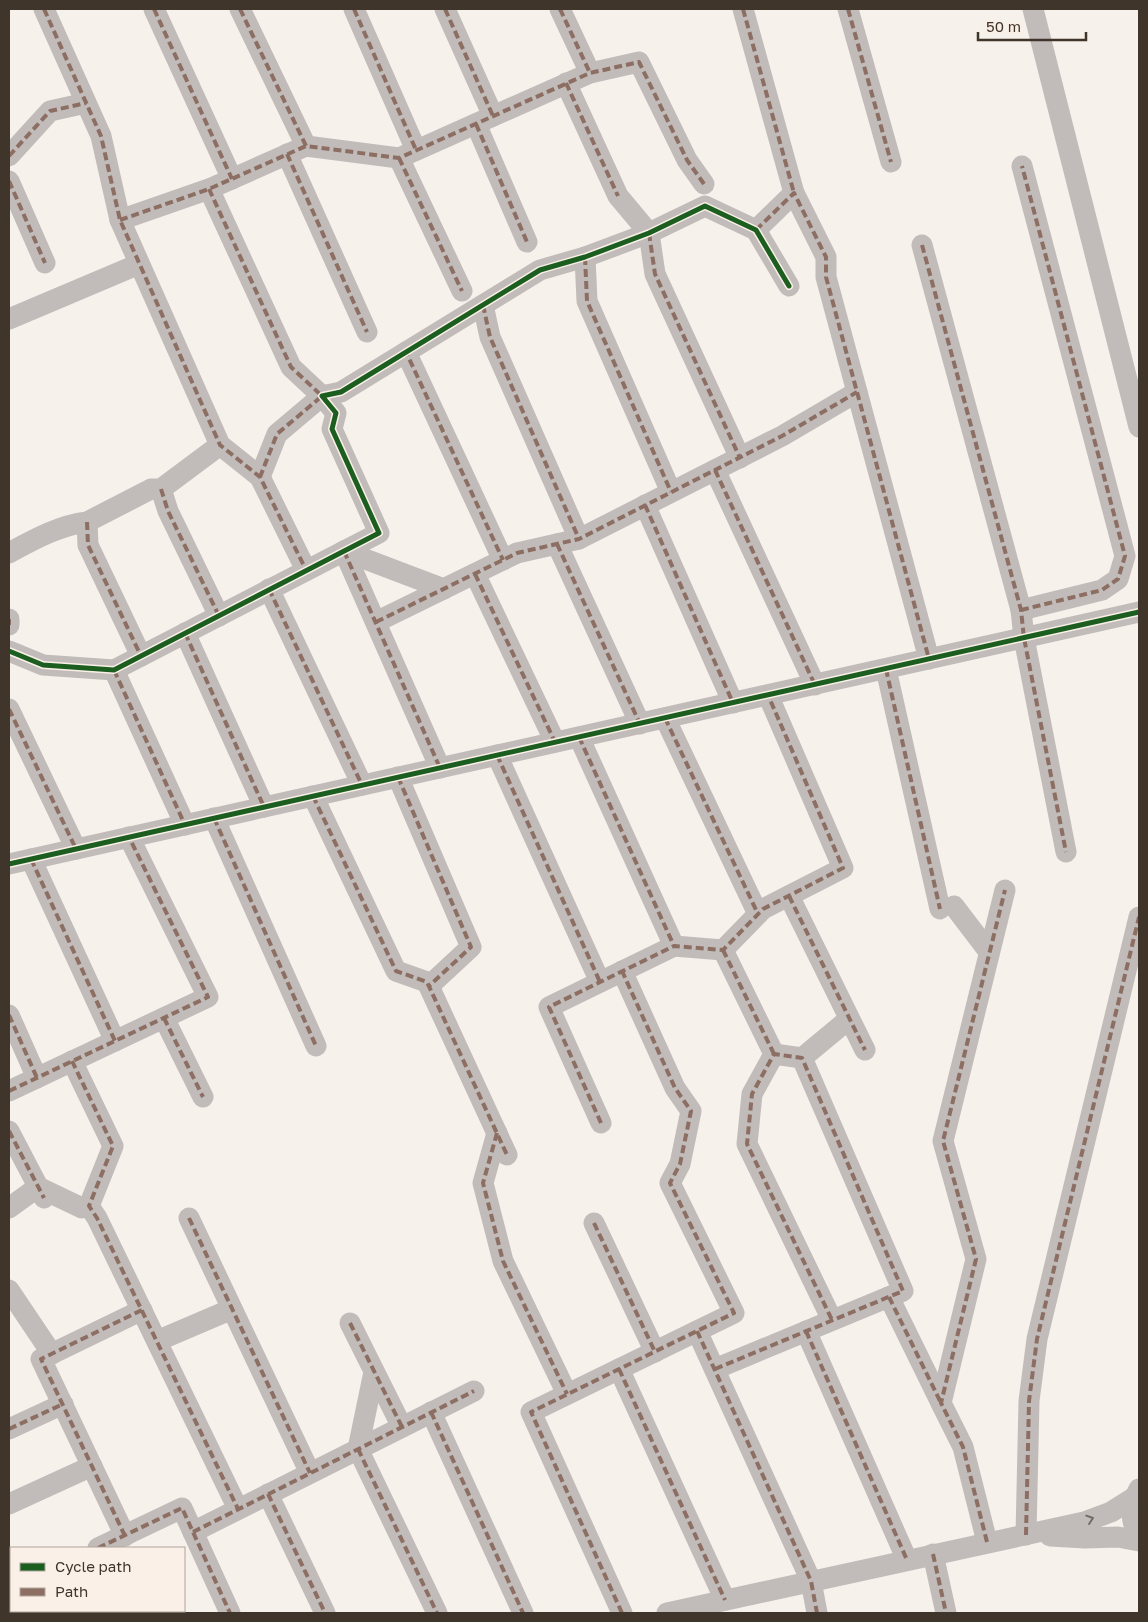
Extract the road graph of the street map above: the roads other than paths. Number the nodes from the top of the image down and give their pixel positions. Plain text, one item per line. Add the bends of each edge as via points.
1 (44, 9) edge
2 (154, 9) edge
3 (240, 9) edge
4 (354, 9) edge
5 (445, 9) edge
6 (560, 9) edge
7 (743, 9) edge
8 (848, 9) edge
9 (1033, 9) edge
10 (590, 73) junction
11 (566, 84) junction
12 (86, 103) junction
13 (484, 120) junction
14 (296, 150) junction
15 (10, 151) edge
16 (407, 154) junction
17 (891, 162) dead end
18 (1022, 166) dead end
19 (232, 179) junction
20 (9, 182) edge
21 (704, 184) dead end
22 (209, 189) junction
23 (794, 192) junction
24 (120, 220) junction
25 (756, 230) junction
26 (649, 232) junction
27 (527, 242) dead end
28 (922, 245) dead end
29 (585, 257) junction
30 (45, 263) dead end
31 (139, 264) junction
32 (789, 286) dead end
33 (462, 291) dead end
34 (483, 305) junction
35 (9, 319) edge
36 (367, 332) dead end
37 (406, 352) junction
38 (857, 392) junction
39 (322, 396) junction
40 (1139, 427) edge
41 (220, 445) junction
42 (740, 458) junction
43 (715, 470) junction
44 (260, 477) junction
45 (161, 489) junction
46 (671, 492) junction
47 (646, 505) junction
48 (87, 522) junction
49 (578, 539) junction
50 (557, 544) junction
51 (344, 550) junction
52 (9, 553) edge
53 (503, 560) junction
54 (306, 570) junction
55 (475, 574) junction
56 (1118, 578) junction
57 (444, 589) junction
58 (269, 590) junction
59 (1021, 610) junction
60 (1139, 612) edge
61 (219, 616) junction
62 (1117, 617) junction
63 (9, 619) edge
64 (376, 622) junction
65 (9, 625) edge
66 (185, 633) junction
67 (1024, 638) junction
68 (9, 651) edge
69 (141, 656) junction
70 (929, 659) junction
71 (886, 669) junction
72 (114, 670) junction
73 (815, 685) junction
74 (768, 695) junction
75 (733, 703) junction
76 (9, 709) edge
77 (664, 718) junction
78 (640, 724) junction
79 (579, 737) junction
80 (555, 742) junction
81 (497, 755) junction
82 (440, 768) junction
83 (398, 777) junction
84 (362, 786) junction
85 (314, 796) junction
86 (264, 807) junction
87 (214, 818) junction
88 (185, 825) junction
89 (129, 837) junction
90 (76, 849) junction
91 (1066, 852) dead end
92 (31, 859) junction
93 (9, 864) edge
94 (1004, 890) dead end
95 (789, 896) junction
96 (758, 914) junction
97 (1139, 917) edge
98 (674, 946) junction
99 (723, 950) junction
100 (990, 952) junction
101 (622, 971) junction
102 (600, 982) junction
103 (430, 986) junction
104 (9, 1015) edge
105 (164, 1018) junction
106 (849, 1019) junction
107 (115, 1041) junction
108 (316, 1046) dead end
109 (865, 1050) dead end
110 (774, 1054) junction
111 (802, 1058) junction
112 (72, 1061) junction
113 (37, 1078) junction
114 (9, 1091) edge
115 (203, 1097) dead end
116 (601, 1122) dead end
117 (9, 1131) edge
118 (497, 1132) junction
119 (507, 1154) dead end
120 (41, 1192) junction
121 (89, 1206) junction
122 (9, 1208) edge
123 (189, 1218) dead end
124 (594, 1223) dead end
125 (9, 1290) edge
126 (889, 1297) junction
127 (232, 1309) junction
128 (142, 1310) junction
129 (832, 1320) junction
130 (350, 1323) dead end
131 (697, 1331) junction
132 (806, 1331) junction
133 (157, 1341) junction
134 (655, 1352) junction
135 (52, 1354) junction
136 (619, 1369) junction
137 (714, 1370) junction
138 (374, 1372) junction
139 (474, 1391) dead end
140 (567, 1394) junction
141 (941, 1403) junction
142 (63, 1404) junction
143 (431, 1412) junction
144 (402, 1427) junction
145 (9, 1428) edge
146 (358, 1449) junction
147 (92, 1466) junction
148 (310, 1473) junction
149 (1137, 1493) edge
150 (268, 1494) junction
151 (9, 1504) edge
152 (238, 1509) junction
153 (193, 1532) junction
154 (1026, 1534) junction
155 (1139, 1535) edge
156 (125, 1536) junction
157 (987, 1542) junction
158 (1139, 1542) edge
159 (100, 1547) edge
160 (933, 1554) junction
161 (907, 1560) junction
162 (811, 1581) junction
163 (725, 1600) junction
164 (230, 1613) edge
165 (324, 1613) edge
166 (437, 1613) edge
167 (523, 1613) edge
168 (622, 1613) edge
169 (667, 1613) edge
170 (817, 1613) edge
171 (946, 1613) edge

1 - 12 street
2 - 19 street
3 - 14 street
4 - 16 street
5 - 13 street
6 - 10 street
7 - 23 street
8 - 17 street
9 - 40 street
10 - 11 street
10 - 21 street via 639,62 687,160
11 - 13 street
11 - 26 street via 618,196
12 - 15 street via 50,111
12 - 24 street via 101,136
13 - 16 street
13 - 27 street
14 - 16 street
14 - 19 street
14 - 36 street
16 - 33 street
18 - 56 street via 1125,556
19 - 22 street
20 - 30 street
22 - 24 street
22 - 39 street via 291,367
23 - 25 street
23 - 38 street via 826,257 826,277
24 - 31 street
25 - 26 street via 705,206
25 - 32 street
26 - 29 street
26 - 42 street via 654,274
28 - 59 street
29 - 34 street via 540,270
29 - 46 street via 587,301
31 - 35 street
31 - 41 street
34 - 37 street
34 - 49 street via 490,337
37 - 39 street via 341,392
37 - 53 street
38 - 42 street
38 - 70 street
39 - 44 street via 277,434
39 - 51 street via 336,413 332,429 379,533
41 - 44 street
41 - 45 street
42 - 43 street
43 - 46 street
43 - 73 street
44 - 54 street
45 - 48 street via 151,489
45 - 61 street via 168,511
46 - 47 street
47 - 49 street
47 - 75 street
48 - 52 street via 76,523 30,541
48 - 69 street via 88,545
49 - 50 street
50 - 53 street via 517,553
50 - 78 street
51 - 54 street
51 - 57 street
51 - 64 street
53 - 55 street
54 - 58 street
55 - 57 street
55 - 80 street
56 - 59 street via 1102,590
56 - 62 street
57 - 64 street
58 - 61 street
58 - 84 street
59 - 67 street
60 - 62 street
61 - 66 street
62 - 67 street
63 - 65 street
64 - 82 street
66 - 69 street
66 - 86 street
67 - 70 street
67 - 91 street
68 - 72 street via 43,665
69 - 72 street
70 - 71 street
71 - 73 street
71 - 100 street via 947,908
72 - 88 street
73 - 74 street
74 - 75 street
74 - 95 street via 843,868
75 - 77 street
76 - 90 street
77 - 78 street
77 - 96 street
78 - 79 street
79 - 80 street
79 - 98 street
80 - 81 street
81 - 82 street
81 - 102 street
82 - 83 street
83 - 84 street
83 - 103 street via 471,947
84 - 85 street
85 - 86 street
85 - 103 street via 396,971 428,982
86 - 87 street
87 - 88 street
87 - 108 street
88 - 89 street
89 - 90 street
89 - 105 street via 208,997
90 - 92 street
92 - 93 street
92 - 107 street
94 - 100 street
95 - 96 street via 763,908
95 - 106 street
96 - 99 street
97 - 154 street via 1037,1339 1029,1402
98 - 99 street
98 - 101 street
99 - 110 street
100 - 141 street via 943,1141 976,1259
101 - 102 street
101 - 131 street via 675,1088 691,1111 680,1164 670,1183 734,1313
102 - 116 street via 550,1007
103 - 118 street
104 - 113 street
105 - 107 street
105 - 115 street
106 - 109 street
106 - 111 street
107 - 112 street
110 - 111 street
110 - 129 street via 752,1094 747,1144
111 - 126 street via 903,1291
112 - 113 street
112 - 121 street via 113,1146
113 - 114 street
117 - 120 street
118 - 119 street
118 - 140 street via 483,1183 503,1261
120 - 121 street via 82,1208
120 - 122 street
121 - 128 street
123 - 127 street
124 - 134 street
125 - 135 street
126 - 129 street
126 - 141 street
127 - 133 street
127 - 148 street
128 - 133 street
128 - 135 street
129 - 132 street
130 - 138 street
131 - 134 street
131 - 137 street
132 - 137 street
132 - 161 street
133 - 152 street
134 - 136 street
135 - 142 street via 41,1359
136 - 140 street
136 - 163 street
137 - 162 street
138 - 144 street
138 - 146 street
139 - 143 street
140 - 168 street via 531,1412
141 - 157 street via 963,1447
142 - 145 street
142 - 147 street
143 - 144 street
143 - 167 street
144 - 146 street
146 - 148 street
146 - 166 street
147 - 151 street
147 - 156 street
148 - 150 street
154 -> 149 street via 1084,1522 1111,1512
149 - 155 street via 1132,1510
150 - 152 street
150 - 165 street
152 - 153 street
153 - 156 street via 182,1508
153 - 164 street
154 - 157 street
154 - 158 street via 1118,1537
156 - 159 street
157 - 160 street
160 - 161 street
160 - 171 street
161 - 162 street
162 - 163 street
162 - 170 street
163 - 169 street

